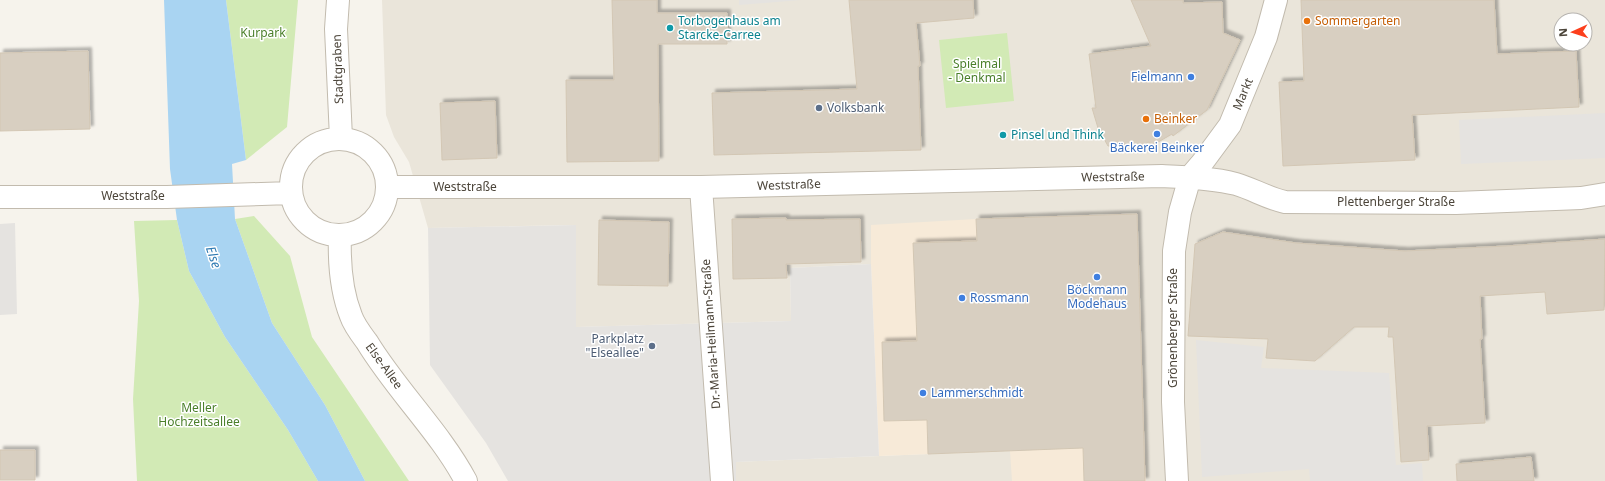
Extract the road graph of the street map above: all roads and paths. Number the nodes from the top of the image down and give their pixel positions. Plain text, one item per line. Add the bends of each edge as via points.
1 (338, 0) edge
2 (1276, 0) edge
3 (340, 138) junction
4 (1190, 177) junction
5 (388, 186) junction
6 (701, 187) junction
7 (291, 193) junction
8 (1605, 194) edge
9 (0, 197) edge
10 (340, 235) junction
11 (466, 481) edge
12 (722, 481) edge
13 (1177, 481) edge

1 - 3 street, Stadtgraben via 336,29
2 - 4 street, Markt via 1266,37 1230,125
3 - 5 street via 366,146 378,157 385,171
3 - 7 street via 322,141 309,149 299,160 292,174
4 - 6 street, Weststraße via 1063,177
4 - 8 street, Plettenberger Straße via 1234,183 1285,202 1456,203 1581,198
4 - 13 street, Grönenberger Straße via 1180,212 1174,251 1173,402
5 - 6 street, Weststraße
5 - 10 street via 386,201 369,225 356,232
6 - 12 street, Dr.-Maria-Heilmann-Straße
7 - 9 street, Weststraße
7 - 10 street via 301,217 312,227
10 - 11 street, Else-Allee via 341,281 351,317 376,357 427,423

